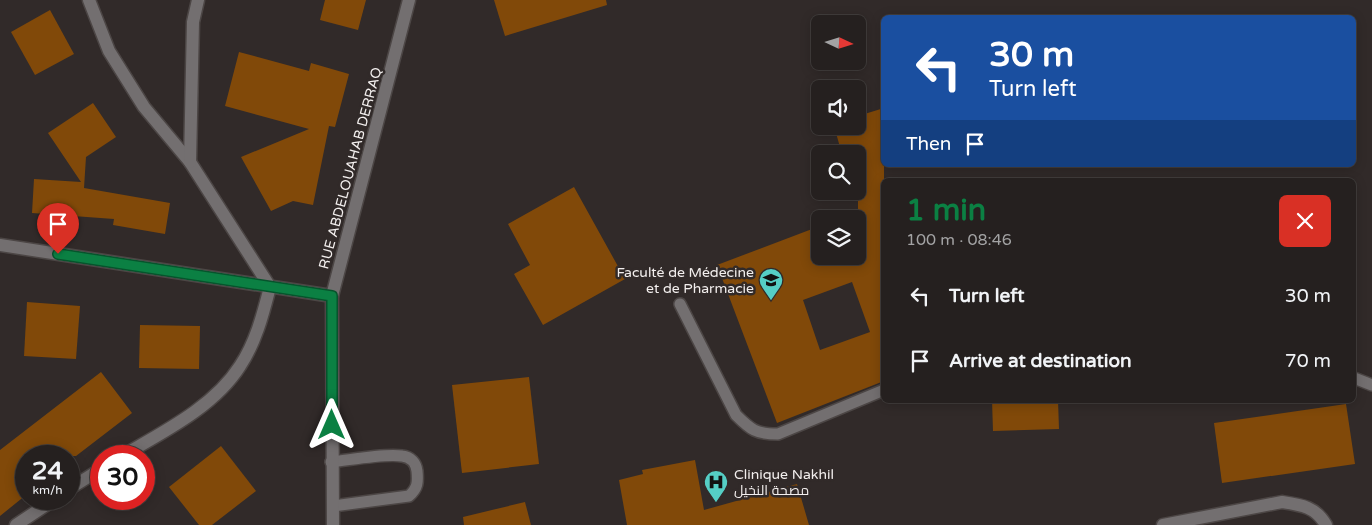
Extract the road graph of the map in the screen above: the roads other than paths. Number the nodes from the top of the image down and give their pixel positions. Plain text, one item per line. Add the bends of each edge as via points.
1 (89, 0) edge
2 (198, 0) edge
3 (409, 0) edge
4 (190, 162) junction
5 (0, 245) edge
6 (270, 287) junction
7 (332, 296) junction
8 (680, 304) dead end
9 (1356, 379) edge
10 (1372, 385) edge
11 (881, 391) edge
12 (141, 445) edge
13 (332, 462) junction
14 (333, 506) junction
15 (38, 510) edge
16 (16, 525) edge
17 (333, 525) edge
18 (1163, 525) edge
19 (1326, 525) edge

1 - 4 street via 109,50 144,106
2 - 4 street via 193,22
3 - 7 street, RUE ABDELOUAHAB DERRAQ
4 - 6 street
5 - 6 street
6 - 7 street
6 - 12 street via 253,341 240,366 220,391
7 - 13 street, RUE ABDELOUAHAB DERRAQ
8 - 11 lane via 736,415 748,428 762,434 778,434
9 - 10 lane
13 - 14 street, RUE ABDELOUAHAB DERRAQ
13 - 14 lane via 401,455 413,460 418,481 410,496
14 - 17 street, RUE ABDELOUAHAB DERRAQ
15 - 16 street
18 - 19 street via 1282,502 1302,505 1320,514

